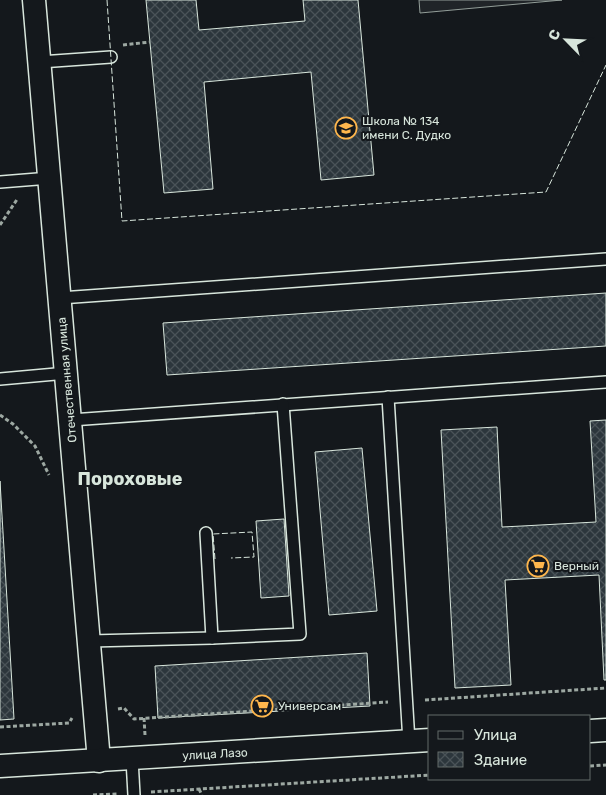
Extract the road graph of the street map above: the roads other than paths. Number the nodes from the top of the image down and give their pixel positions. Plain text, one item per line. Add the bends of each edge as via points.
1 (34, 0) edge
2 (111, 58) dead end
3 (40, 62) junction
4 (40, 179) junction
5 (0, 182) edge
6 (606, 259) edge
7 (60, 298) junction
8 (67, 373) junction
9 (0, 379) edge
10 (606, 382) edge
11 (388, 397) junction
12 (283, 404) junction
13 (71, 420) junction
14 (206, 533) dead end
15 (212, 638) junction
16 (90, 641) junction
17 (606, 730) edge
18 (591, 731) edge
19 (419, 741) edge
20 (132, 759) junction
21 (99, 760) junction
22 (0, 766) edge
23 (134, 794) edge

1 - 3 street, Отечественная улица
2 - 3 lane
3 - 4 street, Отечественная улица
4 - 5 lane
4 - 7 street, Отечественная улица
6 - 7 lane
7 - 8 street, Отечественная улица
8 - 9 lane
8 - 13 street, Отечественная улица
10 - 11 lane
11 - 12 lane
11 - 19 lane via 405,701
12 - 13 lane
12 - 15 lane via 300,634
13 - 16 street, Отечественная улица
14 - 15 lane
15 - 16 lane
16 - 21 street, Отечественная улица
17 - 18 street
19 - 20 street, улица Лазо
20 - 21 street, улица Лазо
20 - 23 lane
21 - 22 street, улица Лазо

